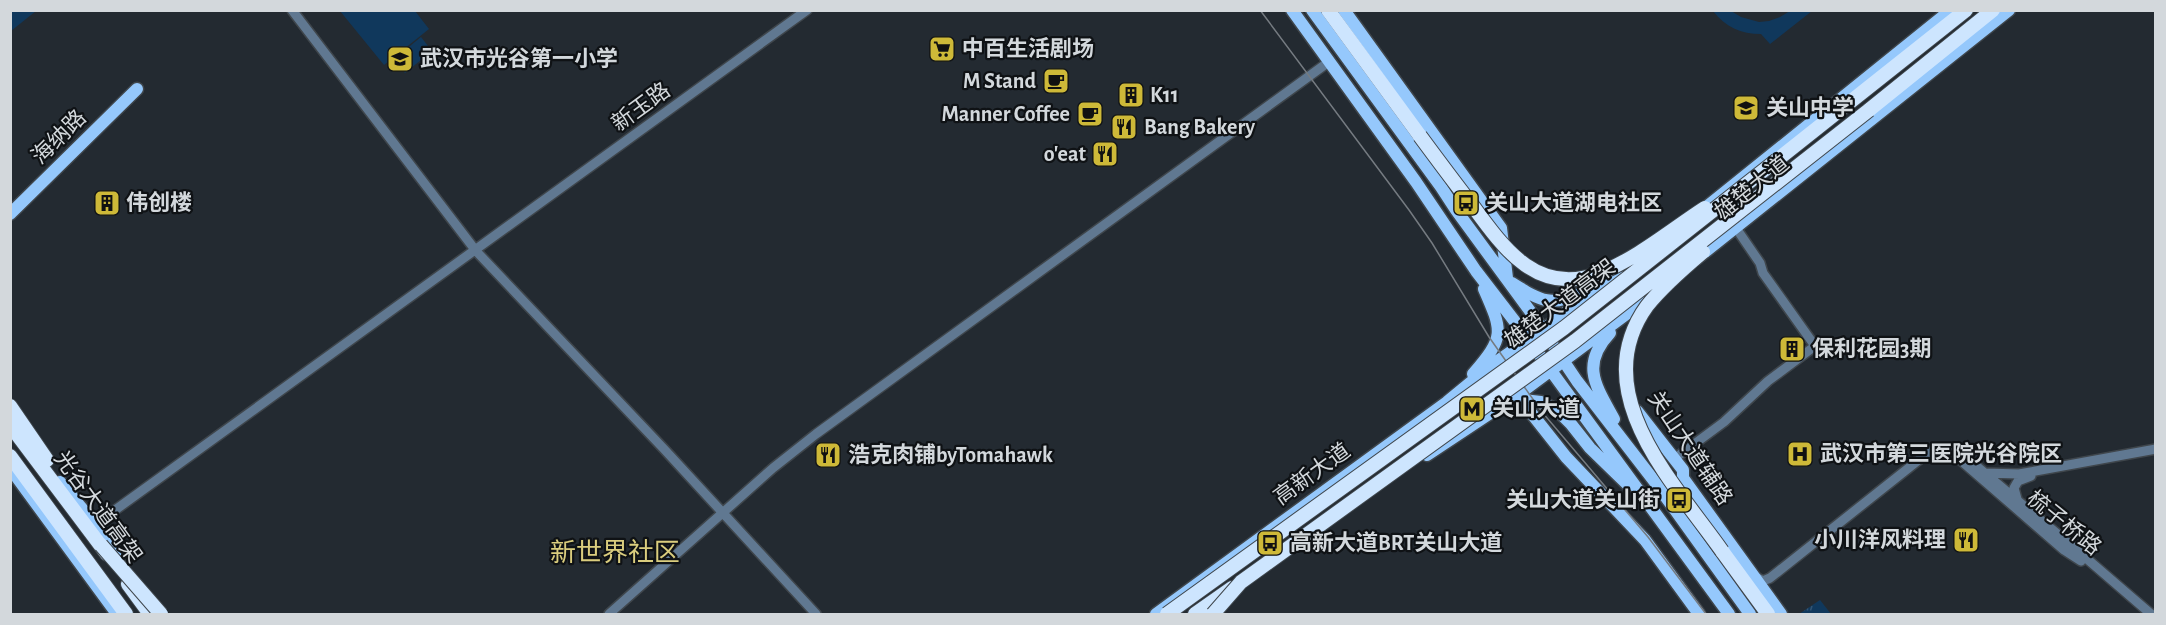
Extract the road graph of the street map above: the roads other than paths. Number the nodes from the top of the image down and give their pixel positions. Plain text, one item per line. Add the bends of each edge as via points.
1 (292, 10) edge
2 (807, 10) edge
3 (1292, 10) edge
4 (1312, 10) edge
5 (1328, 10) edge
6 (1344, 10) edge
7 (1951, 10) edge
8 (1966, 10) edge
9 (1994, 10) edge
10 (2009, 10) edge
11 (1330, 61) junction
12 (137, 89) dead end
13 (1869, 110) junction
14 (1777, 160) junction
15 (10, 214) edge
16 (1736, 228) junction
17 (476, 251) junction
18 (1476, 271) junction
19 (1507, 279) junction
20 (1599, 285) junction
21 (1653, 294) junction
22 (1626, 316) junction
23 (1543, 329) junction
24 (1528, 340) junction
25 (1563, 360) junction
26 (1492, 365) joint
27 (1550, 371) junction
28 (1515, 397) junction
29 (1447, 402) junction
30 (10, 406) edge
31 (10, 420) edge
32 (10, 425) edge
33 (1660, 442) junction
34 (2156, 449) edge
35 (2156, 453) edge
36 (10, 456) edge
37 (1635, 457) junction
38 (1674, 459) junction
39 (10, 468) edge
40 (1985, 473) junction
41 (1683, 478) junction
42 (66, 489) junction
43 (1663, 493) junction
44 (2018, 502) junction
45 (1648, 503) junction
46 (721, 513) junction
47 (94, 523) junction
48 (100, 545) junction
49 (1752, 575) junction
50 (1241, 582) junction
51 (1769, 599) junction
52 (122, 613) edge
53 (150, 615) edge
54 (155, 615) edge
55 (161, 615) edge
56 (609, 615) edge
57 (816, 615) edge
58 (1156, 615) edge
59 (1167, 615) edge
60 (1195, 615) edge
61 (1208, 615) edge
62 (1213, 615) edge
63 (1699, 615) edge
64 (1729, 615) edge
65 (1750, 615) edge
66 (1768, 615) edge
67 (1781, 615) edge
68 (2143, 615) edge
69 (2151, 615) edge

1 - 17 street
2 - 17 street, 新玉路
3 - 11 main road
4 - 19 main road
5 - 14 highway, bridge via 1498,241 1514,258 1545,275 1570,279 1599,273 1630,258
6 - 19 main road via 1501,228
7 - 20 main road, 雄楚大道 via 1681,228
8 - 14 highway, 雄楚大道高架
9 - 13 highway, 雄楚大道高架
10 - 16 main road, 雄楚大道
11 - 18 main road
11 - 46 street via 816,434
12 - 15 main road, 海纳路
13 - 50 highway, 雄楚大道高架, bridge via 1575,341
13 - 66 highway, bridge via 1675,277 1647,308 1630,343 1626,380 1638,426 1656,458
14 - 59 highway, 雄楚大道高架, bridge via 1564,328
16 - 21 main road, 雄楚大道
16 - 38 street via 1815,346
17 - 46 street
17 - 47 street, 新玉路
18 - 24 main road
18 - 29 main road via 1497,318 1498,332 1492,351
19 - 20 main road via 1529,294 1551,301 1565,300
19 - 23 main road
20 - 23 main road, 雄楚大道
21 - 22 main road, 雄楚大道
21 - 33 main road, 关山大道辅路 via 1626,335 1622,368 1632,403
22 - 25 main road, 雄楚大道
22 - 37 main road via 1600,344 1594,372 1595,385
23 - 24 main road, 雄楚大道
23 - 25 main road
24 - 26 main road, 雄楚大道
24 - 27 main road
25 - 27 main road, 雄楚大道
25 - 37 main road
26 - 29 main road, 高新大道
27 - 28 main road, 雄楚大道
27 - 45 main road
28 - 45 main road via 1541,402 1558,411 1614,473
28 - 61 main road via 1382,486
28 - 63 main road via 1645,540
29 - 58 main road, 高新大道
30 - 42 highway
31 - 42 main road
32 - 48 highway, 光谷大道高架
33 - 37 main road
33 - 38 main road, 关山大道辅路
34 - 40 street via 2019,474
35 - 44 street via 2025,477 2014,488
36 - 52 highway, 光谷大道高架
37 - 43 main road
38 - 41 main road, 关山大道辅路 via 1683,470
39 - 52 main road
40 - 44 street, 梳子桥路
40 - 49 street, 梳子桥路 via 1956,451 1935,448 1770,578 1763,581
41 - 43 main road
41 - 49 main road, 关山大道辅路
42 - 47 main road
43 - 65 main road
44 - 69 street, 梳子桥路
45 - 64 main road
46 - 56 street
46 - 57 street
47 - 54 main road
48 - 53 highway, 光谷大道高架, bridge
48 - 54 highway, bridge
48 - 55 highway, bridge
49 - 51 main road, 关山大道辅路
50 - 60 highway, 雄楚大道高架, bridge
50 - 62 highway, bridge
51 - 67 main road, 关山大道辅路
51 - 68 street, 梳子桥路 via 1768,588 1772,584 1928,459 1944,454 1960,460

